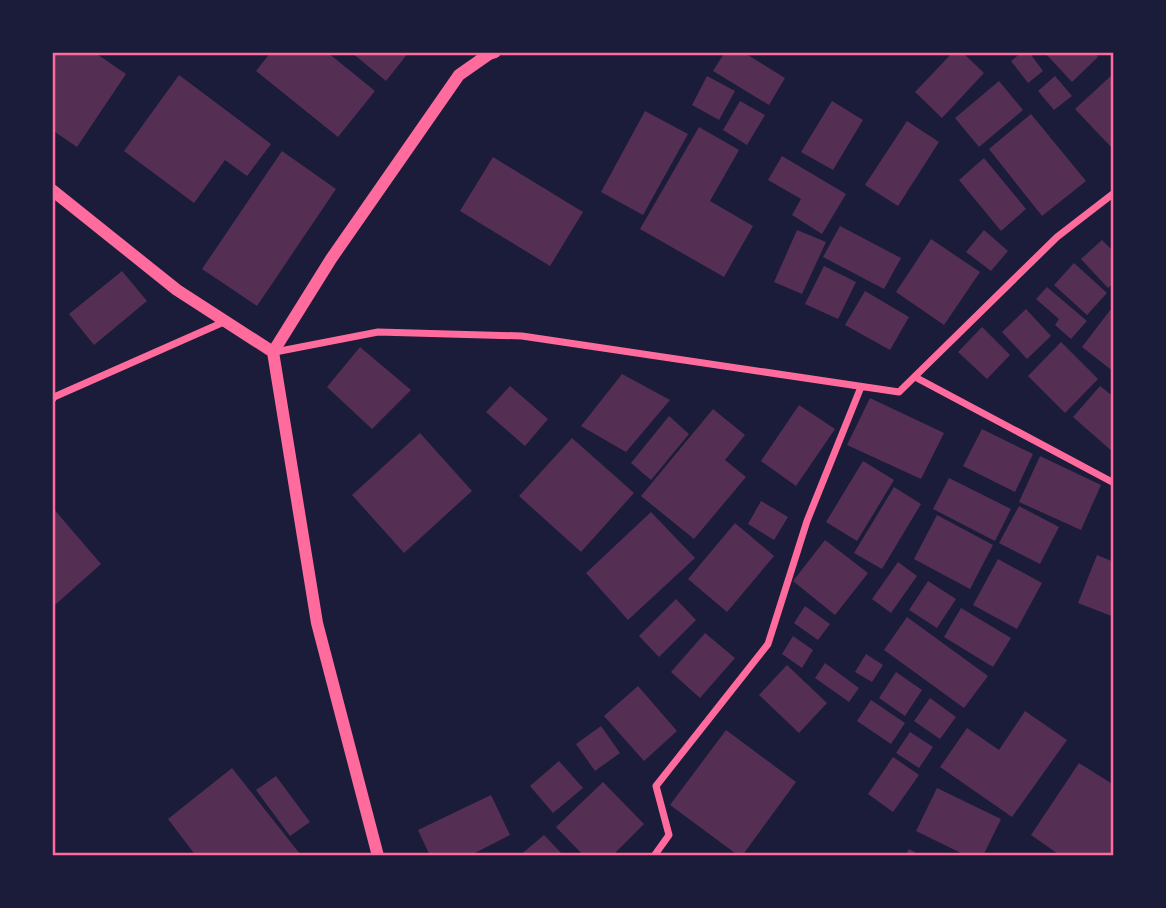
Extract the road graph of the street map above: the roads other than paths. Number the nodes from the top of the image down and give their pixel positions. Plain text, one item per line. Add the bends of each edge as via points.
1 (491, 53) edge
2 (52, 190) edge
3 (1114, 193) edge
4 (226, 321) junction
5 (273, 352) junction
6 (915, 377) junction
7 (861, 387) junction
8 (52, 400) edge
9 (1114, 483) edge
10 (378, 856) edge
11 (654, 856) edge

1 - 5 street via 459,75
2 - 4 street via 177,290
3 - 6 street via 1057,237
4 - 5 street
4 - 8 street
5 - 7 street via 378,332 522,336
5 - 10 street via 317,623
6 - 7 street via 899,392
6 - 9 street
7 - 11 street via 807,521 768,644 656,786 669,835

